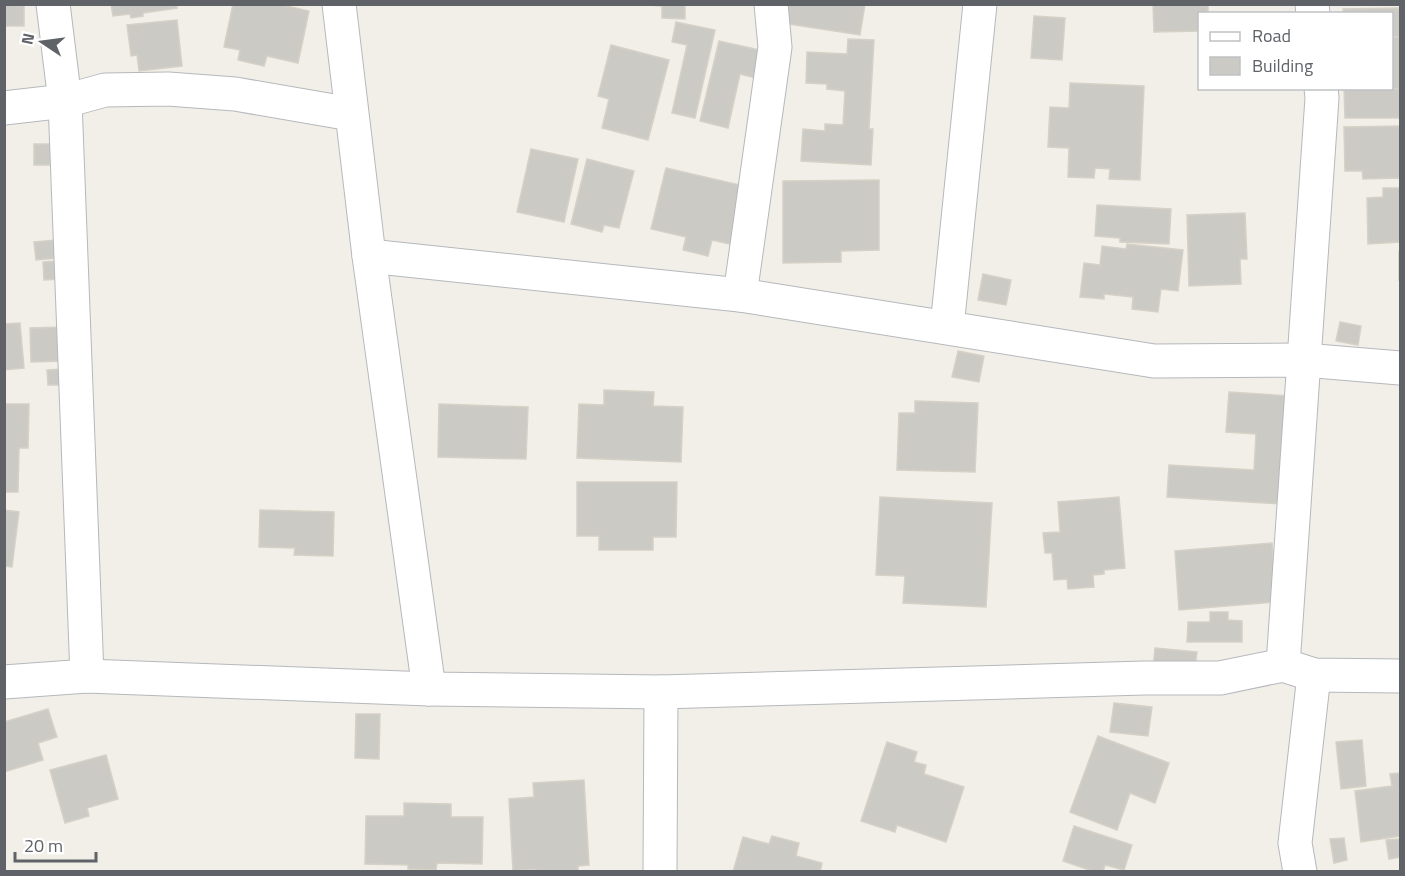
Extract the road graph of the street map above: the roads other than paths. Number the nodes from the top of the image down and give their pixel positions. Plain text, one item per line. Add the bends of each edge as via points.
1 (53, 4) edge
2 (339, 4) edge
3 (771, 4) edge
4 (980, 4) edge
5 (1321, 90) edge
6 (65, 101) junction
7 (4, 108) edge
8 (351, 114) junction
9 (369, 256) junction
10 (740, 295) junction
11 (947, 327) junction
12 (1304, 360) junction
13 (1401, 368) edge
14 (1283, 665) junction
15 (1314, 675) junction
16 (87, 676) junction
17 (1401, 676) edge
18 (4, 681) edge
19 (429, 690) junction
20 (661, 692) junction
21 (660, 872) edge
22 (1300, 872) edge

1 - 6 street
2 - 8 street
3 - 10 street via 775,47
4 - 11 street
5 - 12 street
6 - 7 street
6 - 8 street via 105,90 168,89 235,94
6 - 16 street
8 - 9 street
9 - 10 street
9 - 19 street
10 - 11 street
11 - 12 street via 1154,361
12 - 13 street
12 - 14 street
14 - 15 street
14 - 20 street via 1220,678
15 - 17 street
15 - 22 street via 1295,843
16 - 18 street
16 - 19 street
19 - 20 street
20 - 21 street

